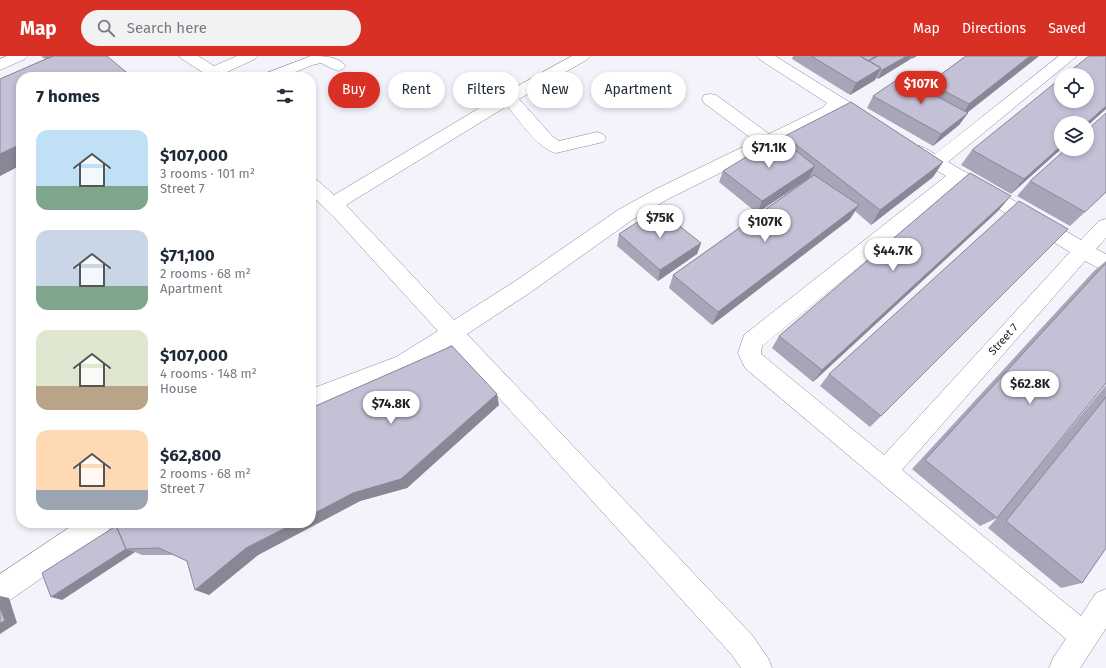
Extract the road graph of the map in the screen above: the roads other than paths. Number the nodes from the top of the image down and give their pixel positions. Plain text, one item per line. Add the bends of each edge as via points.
1 (20, 56) edge
2 (187, 56) edge
3 (250, 56) edge
4 (583, 56) edge
5 (792, 56) edge
6 (1069, 56) edge
7 (770, 60) edge
8 (0, 65) edge
9 (338, 66) dead end
10 (213, 72) edge
11 (223, 72) edge
12 (282, 72) edge
13 (519, 92) edge
14 (710, 99) dead end
15 (836, 102) junction
16 (492, 108) edge
17 (518, 108) edge
18 (863, 118) edge
19 (597, 138) dead end
20 (768, 142) junction
21 (903, 142) edge
22 (936, 162) junction
23 (958, 176) junction
24 (316, 190) edge
25 (332, 205) junction
26 (1106, 226) edge
27 (1082, 250) junction
28 (1106, 264) edge
29 (452, 334) junction
30 (316, 397) edge
31 (885, 470) junction
32 (92, 528) edge
33 (0, 590) edge
34 (1106, 603) edge
35 (1084, 636) junction
36 (758, 668) edge
37 (1063, 668) edge

1 - 8 street
2 - 10 street
3 - 11 street
4 - 13 street
5 - 7 street
6 - 22 street
7 - 15 street
9 - 12 street via 320,58
14 - 20 street
15 - 18 street
15 - 20 street via 828,112
16 - 25 street
17 - 19 street via 547,141 556,147
20 - 29 street via 625,215
21 - 22 street
22 - 23 street
23 - 27 street
23 - 31 street via 752,341 748,353 752,361
24 - 25 street
25 - 29 street
26 - 27 street, Street 7
27 - 28 street
27 - 31 street, Street 7
29 - 30 street via 404,364
29 - 36 street via 742,645
31 - 35 street
32 - 33 street
34 - 35 street
35 - 37 street

